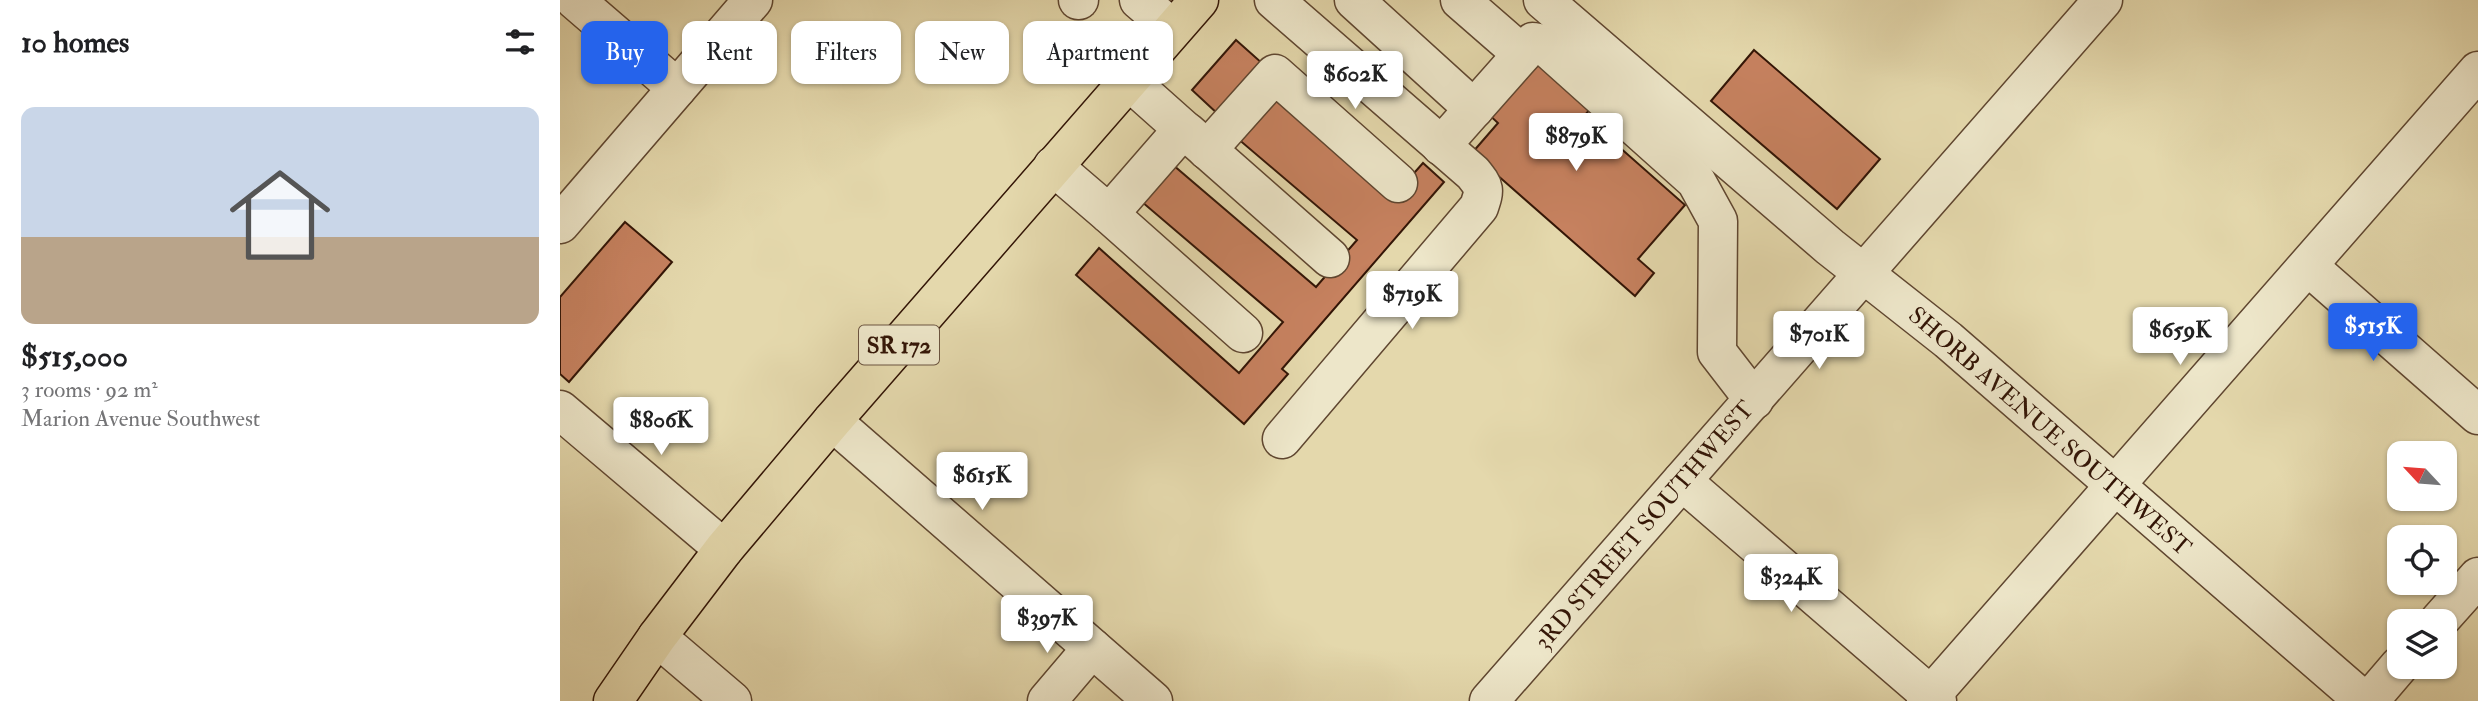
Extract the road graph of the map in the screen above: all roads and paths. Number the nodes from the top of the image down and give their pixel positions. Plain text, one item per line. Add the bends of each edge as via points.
1 (575, 0) edge
2 (753, 0) edge
3 (1139, 0) edge
4 (1199, 0) edge
5 (1274, 0) edge
6 (1354, 0) edge
7 (1460, 0) edge
8 (1543, 0) edge
9 (2103, 0) edge
10 (1164, 21) edge
11 (1173, 29) edge
12 (1522, 54) junction
13 (2478, 71) edge
14 (1125, 84) edge
15 (1133, 84) edge
16 (677, 88) junction
17 (1474, 109) junction
18 (1195, 139) junction
19 (1441, 146) junction
20 (1053, 166) junction
21 (1398, 183) dead end
22 (567, 204) edge
23 (1109, 214) junction
24 (1330, 258) dead end
25 (2308, 266) junction
26 (1865, 274) junction
27 (1243, 333) dead end
28 (1754, 400) junction
29 (560, 410) edge
30 (2478, 415) edge
31 (832, 421) junction
32 (1282, 439) dead end
33 (1682, 481) junction
34 (2116, 485) junction
35 (724, 549) junction
36 (2478, 577) edge
37 (2450, 609) edge
38 (657, 637) junction
39 (1092, 648) junction
40 (2387, 679) edge
41 (1504, 696) edge
42 (1931, 699) edge
43 (613, 701) edge
44 (732, 701) edge
45 (1046, 701) edge
46 (1153, 701) edge
47 (2366, 701) edge

1 - 16 street
2 - 16 street
3 - 10 street
4 - 11 main road, SR 172
5 - 19 street
6 - 17 street
7 - 12 street
8 - 26 street, SHORB AVENUE SOUTHWEST
9 - 26 street, 3RD STREET SOUTHWEST
12 - 17 street
12 - 28 street via 1533,42 1544,44 1696,181 1717,221 1717,352
13 - 25 street
14 - 20 main road, SR 172
15 - 18 street
16 - 22 street
17 - 19 street
18 - 21 street via 1275,74
18 - 23 street
18 - 24 street
19 - 32 street via 1482,184 1479,207
20 - 23 street
20 - 31 main road, SR 172
23 - 27 street
25 - 30 street
25 - 34 street
26 - 28 street, 3RD STREET SOUTHWEST
26 - 34 street, SHORB AVENUE SOUTHWEST
28 - 33 street, 3RD STREET SOUTHWEST
29 - 35 street
31 - 35 main road, SR 172
31 - 39 street
33 - 41 street, 3RD STREET SOUTHWEST
33 - 42 street
34 - 42 street
34 - 47 street, SHORB AVENUE SOUTHWEST
35 - 38 main road, SR 172
36 - 37 street
38 - 43 main road, SR 172
38 - 44 street
39 - 45 street
39 - 46 street
40 - 47 street

